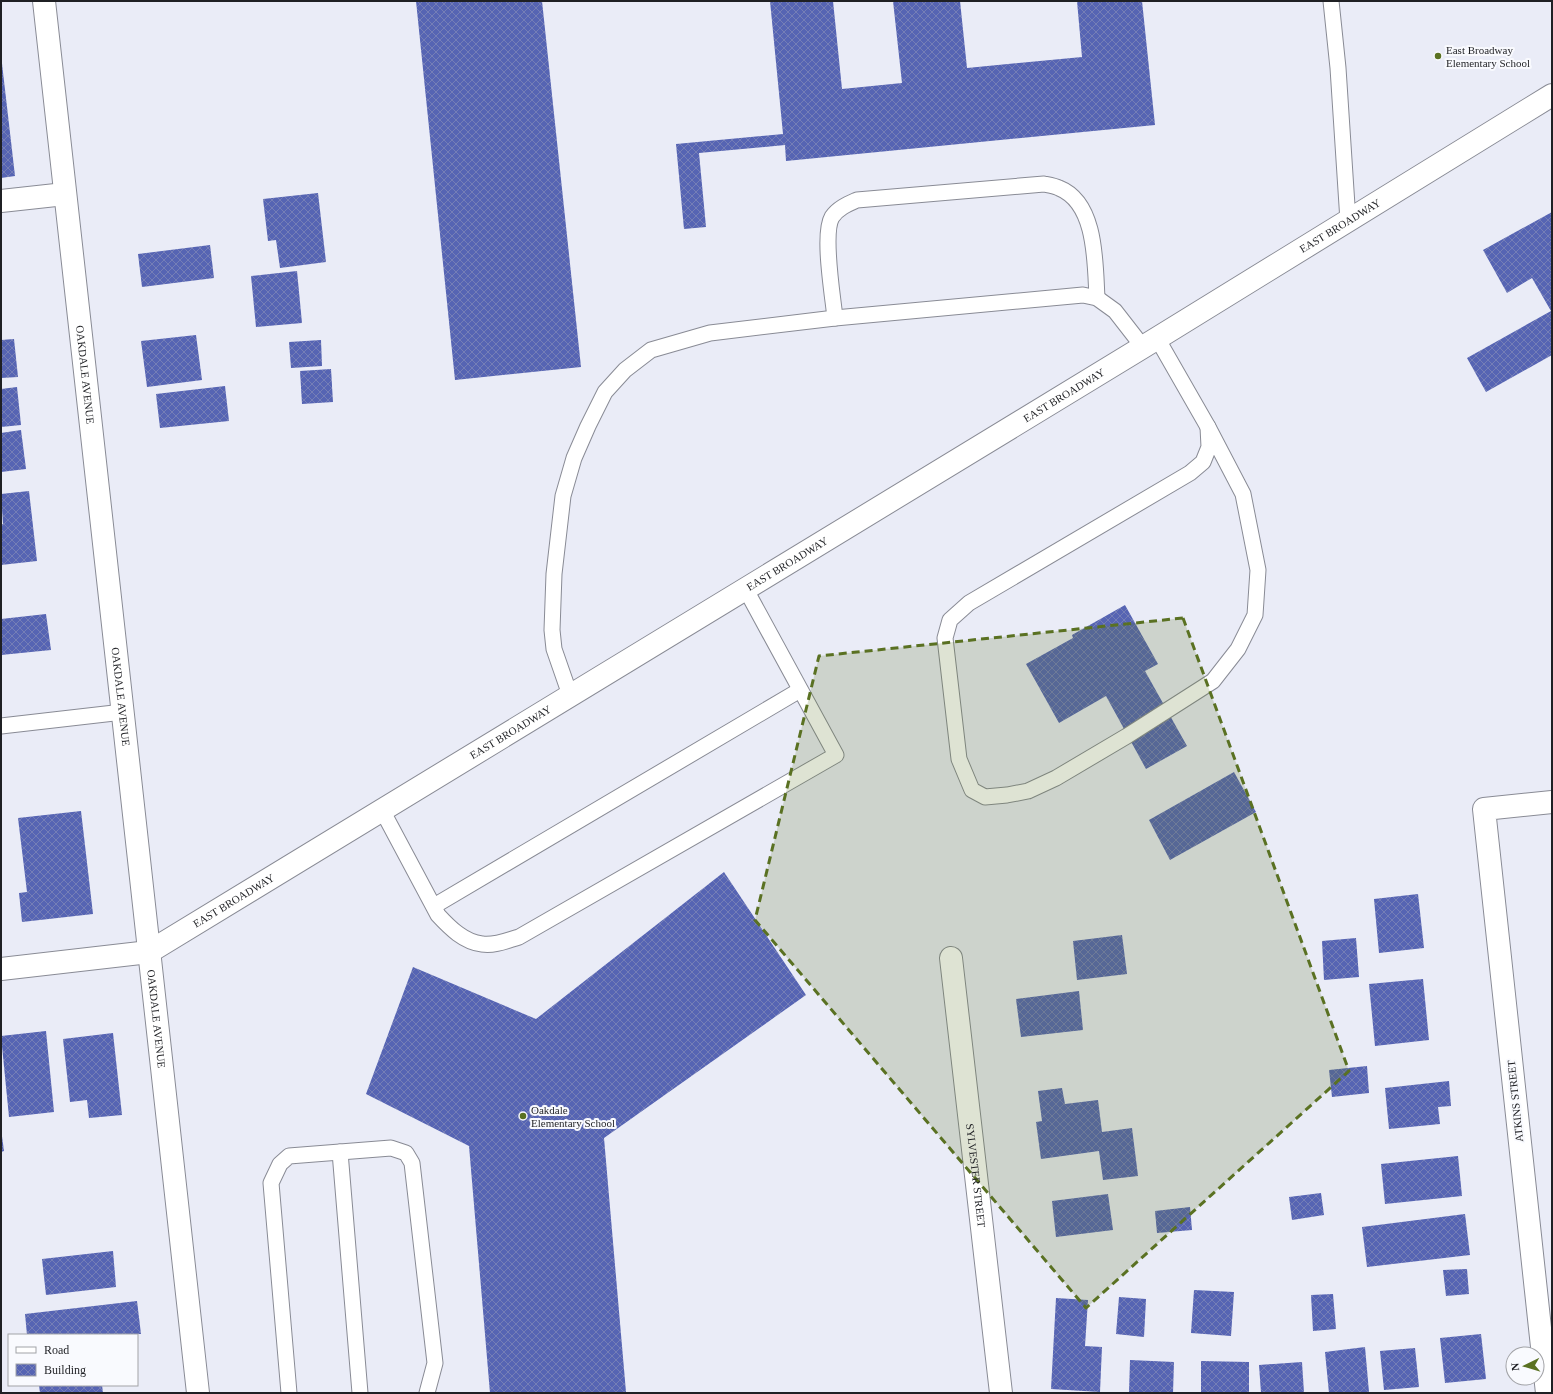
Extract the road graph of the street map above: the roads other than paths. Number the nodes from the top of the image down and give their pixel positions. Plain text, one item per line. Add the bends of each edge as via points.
1 (44, 1) edge
2 (1331, 1) edge
3 (1552, 95) edge
4 (65, 194) junction
5 (1, 201) edge
6 (1348, 220) junction
7 (1097, 298) junction
8 (835, 318) junction
9 (1150, 342) junction
10 (1208, 427) junction
11 (745, 588) junction
12 (800, 690) junction
13 (570, 695) junction
14 (123, 712) junction
15 (1, 726) edge
16 (1552, 802) edge
17 (382, 810) junction
18 (434, 906) junction
19 (149, 952) junction
20 (951, 958) dead end
21 (1, 968) edge
22 (340, 1152) junction
23 (198, 1393) edge
24 (289, 1393) edge
25 (360, 1393) edge
26 (427, 1393) edge
27 (1001, 1393) edge
28 (1547, 1393) edge

1 - 4 street, OAKDALE AVENUE
2 - 6 lane
3 - 6 street, EAST BROADWAY
4 - 5 street
4 - 14 street, OAKDALE AVENUE
6 - 9 street, EAST BROADWAY
7 - 8 lane via 1082,295
7 - 8 lane via 1094,247 1086,214 1075,198 1059,188 1044,184 857,200 841,208 832,218 828,230
7 - 9 lane
8 - 13 lane via 710,333 650,350 625,370 605,392 574,458 562,496 554,574 552,630 554,649
9 - 10 lane
9 - 11 street, EAST BROADWAY
10 - 10 lane via 1209,447 1204,462 1190,473 969,603 950,620 945,638 960,758 972,790 985,797 1007,795 1028,791 1056,778 1213,681 1238,649 1255,615 1258,570 1243,494
11 - 12 lane
11 - 13 street, EAST BROADWAY
12 - 18 lane
12 - 18 lane via 836,755 519,937 499,943 482,944 464,937 448,926
13 - 17 street, EAST BROADWAY
14 - 15 lane
14 - 19 street, OAKDALE AVENUE
16 - 28 street, ATKINS STREET via 1484,809
17 - 18 lane
17 - 19 street, EAST BROADWAY
19 - 21 street, EAST BROADWAY
19 - 23 street, OAKDALE AVENUE
20 - 27 street, SYLVESTER STREET
22 - 24 lane via 289,1156 280,1164 271,1183
22 - 25 lane
22 - 26 lane via 391,1148 406,1153 412,1163 435,1363

